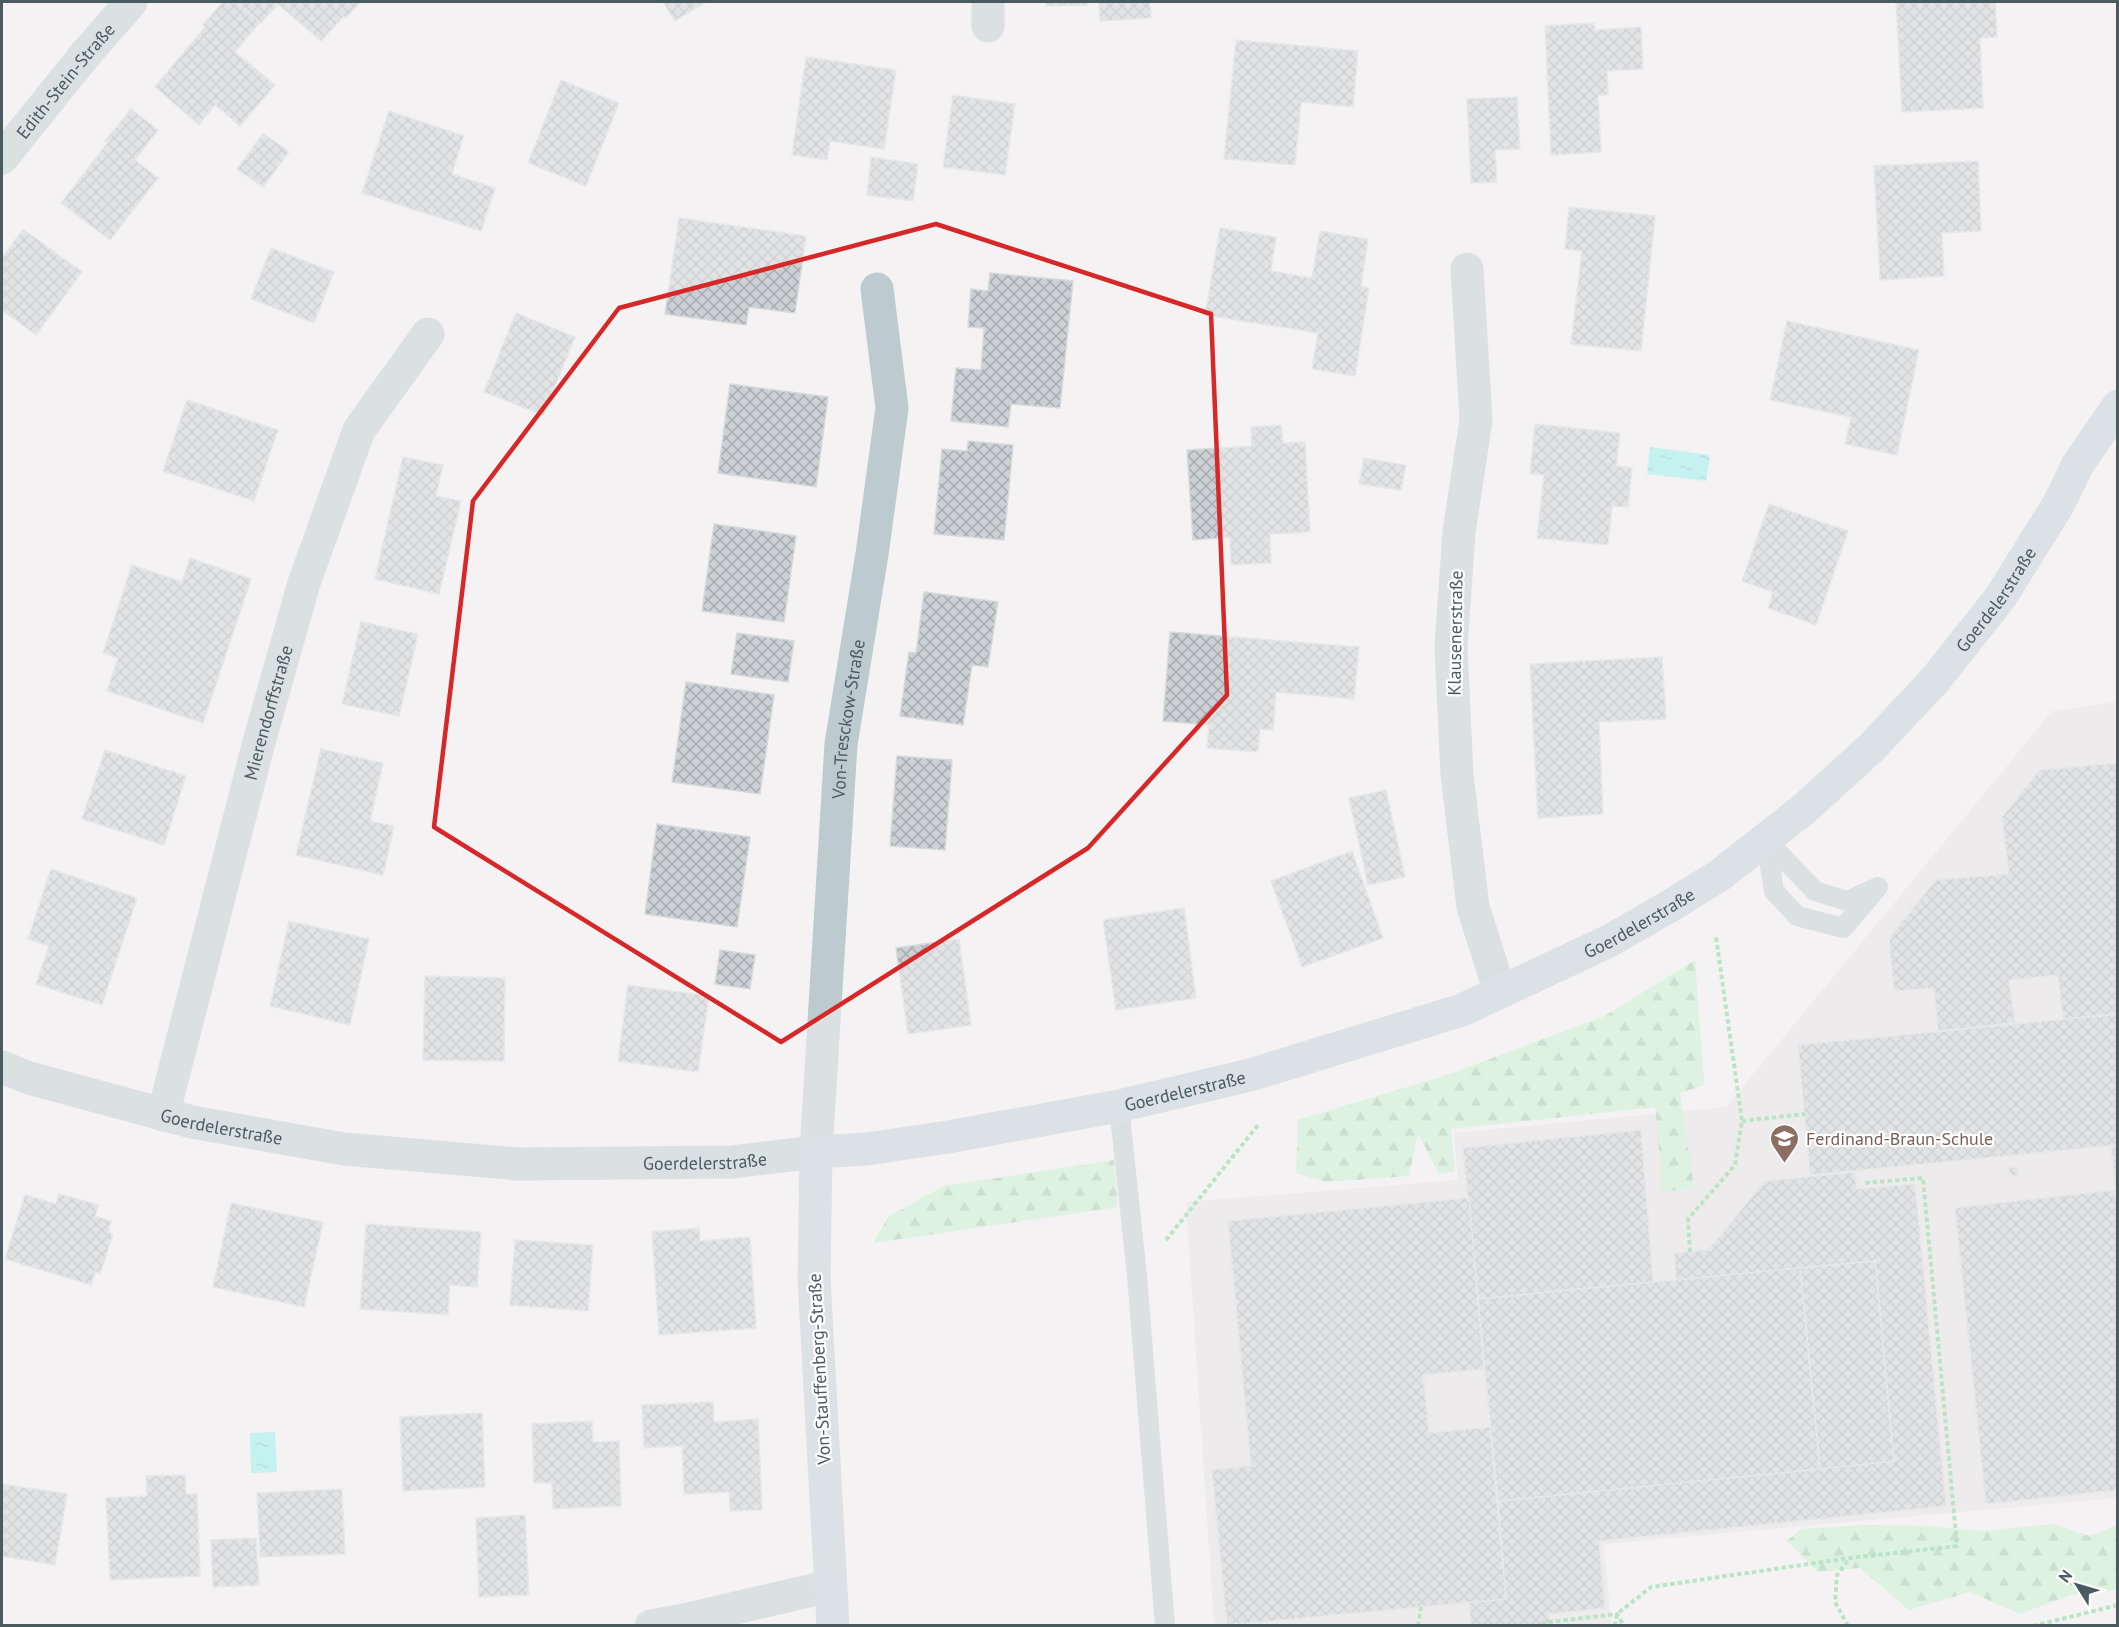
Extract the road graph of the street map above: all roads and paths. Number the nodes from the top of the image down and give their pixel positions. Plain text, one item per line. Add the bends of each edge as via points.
1 (131, 2) edge
2 (2, 158) edge
3 (1467, 269) dead end
4 (877, 289) dead end
5 (428, 334) dead end
6 (2118, 406) edge
7 (1766, 840) junction
8 (1716, 937) dead end
9 (1500, 992) junction
10 (2, 1067) edge
11 (1119, 1106) junction
12 (1805, 1114) dead end
13 (163, 1115) junction
14 (1742, 1120) junction
15 (1258, 1125) dead end
16 (816, 1152) junction
17 (1863, 1183) dead end
18 (1690, 1252) dead end
19 (1137, 1276) junction
20 (1850, 1558) junction
21 (830, 1586) junction
22 (2118, 1605) edge
23 (1421, 1607) dead end
24 (1617, 1614) junction
25 (1540, 1623) dead end
26 (651, 1626) edge
27 (833, 1626) edge
28 (1165, 1626) edge
29 (1418, 1626) edge
30 (1615, 1626) edge
31 (1624, 1626) edge
32 (1848, 1626) edge
33 (2033, 1626) edge

1 - 2 street, Edith-Stein-Straße
3 - 9 street, Klausenerstraße via 1476,420 1459,532 1451,647 1457,775 1473,907
4 - 16 street, Von-Tresckow-Straße via 892,408 841,744
5 - 13 street, Mierendorffstraße via 359,430 304,583
6 - 7 main road, Goerdelerstraße via 2078,464 2058,505 2000,598 1934,681 1871,748
7 - 7 lane via 1774,891 1797,916 1843,928 1878,887 1847,901 1815,891
7 - 9 main road, Goerdelerstraße via 1720,874 1609,941
8 - 14 path
9 - 11 main road, Goerdelerstraße via 1462,1010 1366,1041 1250,1075
10 - 13 street, Goerdelerstraße
11 - 16 main road, Goerdelerstraße via 948,1137
11 - 19 lane
12 - 14 path
13 - 16 street, Goerdelerstraße via 344,1149 518,1164 732,1162
14 - 18 path via 1736,1165 1688,1219
15 - 19 path
16 - 21 main road, Von-Stauffenberg-Straße via 814,1280
17 - 20 path via 1923,1178 1957,1546
19 - 28 lane
20 - 24 path via 1652,1587
20 - 32 path via 1837,1575 1835,1602
21 - 26 street
21 - 27 main road, Von-Stauffenberg-Straße
22 - 33 path
23 - 29 path
24 - 25 path
24 - 30 path
24 - 31 path

